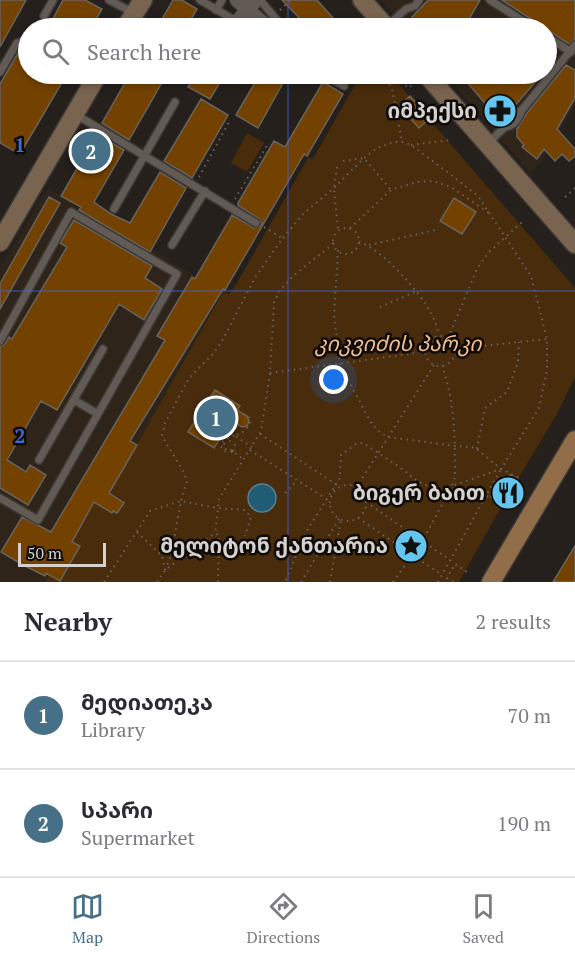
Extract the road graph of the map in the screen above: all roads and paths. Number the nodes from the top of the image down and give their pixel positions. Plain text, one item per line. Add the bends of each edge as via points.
1 (53, 0) edge
2 (109, 0) edge
3 (200, 0) edge
4 (222, 0) edge
5 (237, 0) edge
6 (291, 0) edge
7 (362, 0) edge
8 (410, 0) edge
9 (419, 0) edge
10 (490, 0) edge
11 (255, 3) edge
12 (406, 9) junction
13 (216, 10) junction
14 (134, 14) edge
15 (44, 16) dead end
16 (230, 18) edge
17 (246, 18) edge
18 (268, 18) edge
19 (275, 18) edge
20 (377, 18) edge
21 (397, 18) edge
22 (518, 18) edge
23 (557, 41) edge
24 (18, 43) edge
25 (573, 49) edge
26 (557, 68) edge
27 (0, 72) edge
28 (88, 84) edge
29 (340, 84) edge
30 (389, 84) edge
31 (404, 84) edge
32 (435, 84) edge
33 (544, 84) edge
34 (344, 86) dead end
35 (407, 87) dead end
36 (176, 102) dead end
37 (75, 114) junction
38 (229, 122) dead end
39 (451, 140) dead end
40 (403, 142) junction
41 (268, 144) dead end
42 (487, 144) junction
43 (411, 145) junction
44 (145, 155) junction
45 (364, 158) junction
46 (343, 161) dead end
47 (337, 167) dead end
48 (194, 184) junction
49 (334, 188) junction
50 (575, 189) edge
51 (391, 190) junction
52 (205, 191) junction
53 (565, 197) dead end
54 (231, 207) junction
55 (114, 208) dead end
56 (492, 215) junction
57 (522, 222) dead end
58 (256, 223) joint
59 (350, 228) junction
60 (436, 230) dead end
61 (338, 231) junction
62 (506, 237) junction
63 (283, 238) junction
64 (0, 242) edge
65 (359, 242) junction
66 (334, 243) junction
67 (575, 244) edge
68 (171, 245) dead end
69 (369, 245) junction
70 (338, 250) junction
71 (417, 291) junction
72 (380, 307) dead end
73 (439, 335) junction
74 (448, 338) junction
75 (548, 339) junction
76 (0, 341) edge
77 (519, 342) junction
78 (455, 349) junction
79 (103, 350) dead end
80 (424, 352) junction
81 (339, 363) junction
82 (434, 365) junction
83 (442, 366) junction
84 (270, 373) junction
85 (74, 400) junction
86 (98, 414) junction
87 (239, 414) dead end
88 (260, 434) junction
89 (388, 437) junction
90 (227, 438) junction
91 (575, 440) edge
92 (454, 446) junction
93 (251, 448) junction
94 (477, 449) junction
95 (379, 453) junction
96 (39, 460) dead end
97 (244, 460) junction
98 (501, 469) junction
99 (521, 479) dead end
100 (297, 480) junction
101 (336, 485) junction
102 (452, 486) junction
103 (340, 488) junction
104 (356, 488) junction
105 (285, 493) dead end
106 (487, 495) junction
107 (0, 498) edge
108 (181, 501) junction
109 (329, 501) junction
110 (366, 502) junction
111 (506, 506) dead end
112 (217, 508) junction
113 (358, 518) junction
114 (340, 519) junction
115 (137, 532) junction
116 (215, 533) junction
117 (245, 536) dead end
118 (422, 542) junction
119 (413, 556) junction
120 (451, 561) junction
121 (446, 568) junction
122 (165, 570) junction
123 (451, 571) junction
124 (468, 572) dead end
125 (442, 575) junction
126 (447, 578) junction
127 (493, 581) edge
128 (105, 582) edge
129 (157, 582) edge
130 (218, 582) edge
131 (285, 582) edge
132 (301, 582) edge
133 (330, 582) edge
134 (393, 582) edge
135 (438, 582) edge
136 (444, 582) edge
137 (453, 582) edge

1 - 15 lane
2 - 14 lane
3 - 13 lane
4 - 13 lane
5 - 11 street
6 - 19 path
7 - 20 main road
8 - 12 lane
9 - 12 lane
10 - 22 lane
11 - 17 street
11 - 18 street
12 - 21 lane
13 - 16 lane
23 - 25 lane
24 - 27 lane
25 - 26 lane
28 - 37 main road
29 - 34 lane
30 - 40 path
31 - 35 path
32 - 42 main road
33 - 42 lane via 517,120
36 - 44 lane
37 - 44 lane
37 - 64 main road
38 - 48 path
39 - 43 path
40 - 43 path
40 - 45 path via 377,148
41 - 54 path
42 - 67 main road
43 - 56 path via 477,196
44 - 48 lane
44 - 55 lane
45 - 46 path
45 - 49 path
45 - 51 path
47 - 49 path
48 - 52 lane
49 - 61 path
49 - 63 path via 304,213
50 - 53 path
51 - 56 path via 433,182 451,187
51 - 59 path
52 - 54 lane
52 - 68 lane
54 - 58 lane
56 - 62 path
57 - 62 path
58 - 63 path
59 - 61 path
59 - 65 path via 357,233
60 - 69 path
61 - 66 path
62 - 74 path via 477,269
62 - 75 path via 531,276
63 - 108 path via 256,276 222,341 189,378 165,423 162,436 187,481
65 - 69 path
65 - 70 path via 353,252
66 - 70 path
66 - 84 path via 292,276 274,302
69 - 71 path
70 - 81 path via 334,315
71 - 72 path
71 - 73 path via 433,315
73 - 74 path
73 - 80 path via 430,339
74 - 78 path
75 - 77 path
75 - 98 path via 547,370 539,408
76 - 86 lane via 72,212 177,274
77 - 78 path
77 - 94 path via 518,362 507,392 485,408
78 - 83 path via 454,358
79 - 85 lane
80 - 81 path
80 - 82 path
81 - 84 path
81 - 89 path via 369,422
82 - 83 path
82 - 89 path
83 - 92 path via 450,387
84 - 88 path
85 - 86 lane
85 - 96 lane
86 - 107 lane via 38,520
87 - 90 path via 248,415 251,421 245,431
88 - 93 path
88 - 101 path
89 - 92 path
89 - 95 path
90 - 93 path via 225,431
90 - 97 path via 221,448 227,453 233,452 235,445 230,441 224,444 226,450 231,450
91 - 127 main road
92 - 94 path
92 - 102 path
93 - 97 path
93 - 100 path
94 - 98 path
95 - 101 path via 363,443 349,449 341,455
95 - 102 path via 428,486
95 - 104 path
97 - 112 path via 219,498
98 - 99 path
98 - 102 path
98 - 106 path
100 - 105 path
100 - 109 path
101 - 103 path
101 - 109 path
102 - 118 path
103 - 104 path
103 - 109 path
104 - 110 path
106 - 111 path
106 - 120 path
108 - 112 path
108 - 115 path via 150,511
108 - 122 path
109 - 114 path
109 - 131 path via 306,532
110 - 113 path
110 - 118 path
112 - 116 path
112 - 117 path via 244,510 251,517
113 - 114 path
113 - 119 path
114 - 132 path
114 - 133 path
115 - 122 path via 162,556
115 - 128 path
116 - 122 path
116 - 130 path via 219,536
118 - 119 path
118 - 120 path
119 - 125 path
119 - 134 path
120 - 121 path
121 - 123 path
121 - 125 path
122 - 129 path
123 - 124 path via 455,564
123 - 126 path
125 - 135 path
126 - 136 path
126 - 137 path

